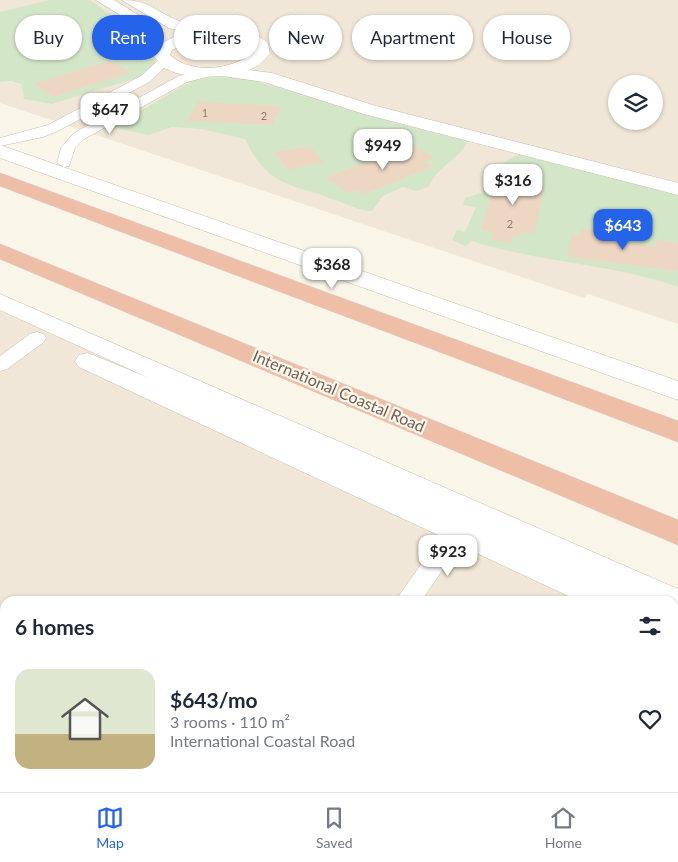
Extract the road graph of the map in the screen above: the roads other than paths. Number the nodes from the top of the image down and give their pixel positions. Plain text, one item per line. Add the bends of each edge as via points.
1 (103, 0) edge
2 (129, 0) edge
3 (174, 25) edge
4 (174, 42) edge
5 (169, 44) junction
6 (259, 44) edge
7 (259, 56) edge
8 (259, 59) edge
9 (254, 60) edge
10 (165, 61) junction
11 (216, 72) junction
12 (134, 85) junction
13 (158, 92) junction
14 (494, 135) junction
15 (1, 145) edge
16 (64, 163) junction
17 (678, 175) edge
18 (0, 179) edge
19 (678, 189) edge
20 (0, 251) edge
21 (0, 301) edge
22 (0, 321) edge
23 (37, 338) junction
24 (0, 365) edge
25 (678, 378) edge
26 (678, 391) edge
27 (678, 432) edge
28 (458, 530) junction
29 (678, 533) edge
30 (411, 596) edge
31 (601, 596) edge
32 (659, 596) edge

1 - 5 main road via 159,33
2 - 3 main road
4 - 5 main road
5 - 10 main road via 162,52
6 - 7 main road via 263,50
8 - 14 main road via 280,70
9 - 11 main road via 244,66
10 - 11 main road via 187,70
10 - 12 street via 154,73
11 - 13 street via 183,79
11 - 14 main road via 266,77 370,110
12 - 13 street
12 - 15 street via 54,128
13 - 16 street via 79,136 66,150
14 - 17 main road
14 - 19 main road
15 - 16 main road
15 - 26 main road
16 - 25 main road
18 - 27 highway
20 - 29 highway, International Coastal Road
21 - 32 main road
22 - 23 main road
23 - 24 street
23 - 28 main road
28 - 30 street
28 - 31 main road

